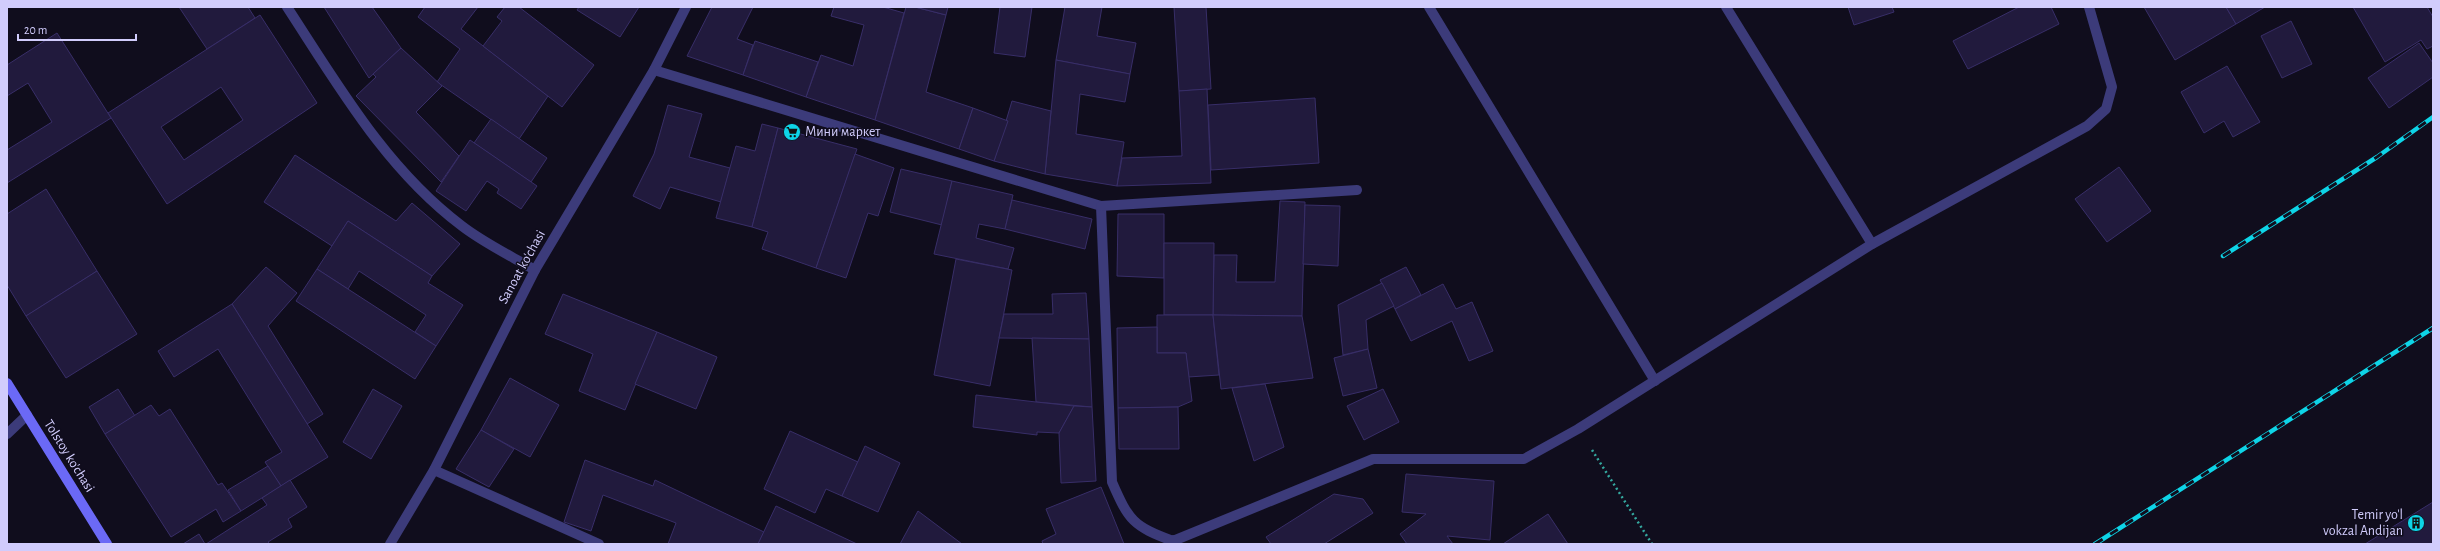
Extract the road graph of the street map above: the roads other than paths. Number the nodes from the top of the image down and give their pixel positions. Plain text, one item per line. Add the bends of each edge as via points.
1 (287, 7) edge
2 (686, 7) edge
3 (1429, 7) edge
4 (1726, 7) edge
5 (2089, 7) edge
6 (654, 70) junction
7 (1357, 190) dead end
8 (1101, 206) junction
9 (1872, 244) junction
10 (535, 270) junction
11 (1655, 381) junction
12 (7, 384) edge
13 (27, 415) junction
14 (7, 434) edge
15 (434, 470) junction
16 (1173, 543) edge
17 (107, 544) edge
18 (390, 544) edge
19 (599, 544) edge

1 - 10 street via 358,115 408,178 462,226
2 - 6 street, Sanoat ko'chasi
3 - 11 street
4 - 9 street
5 - 9 street via 2112,88 2106,109 2087,126
6 - 8 street
6 - 10 street, Sanoat ko'chasi
7 - 8 street
8 - 16 street via 1112,482 1126,514 1147,531
9 - 11 street
10 - 15 street, Sanoat ko'chasi
11 - 16 street via 1524,459 1373,459
12 - 13 main road, Tolstoy ko'chasi
13 - 14 street
13 - 17 main road, Tolstoy ko'chasi
15 - 18 street, Sanoat ko'chasi
15 - 19 street

